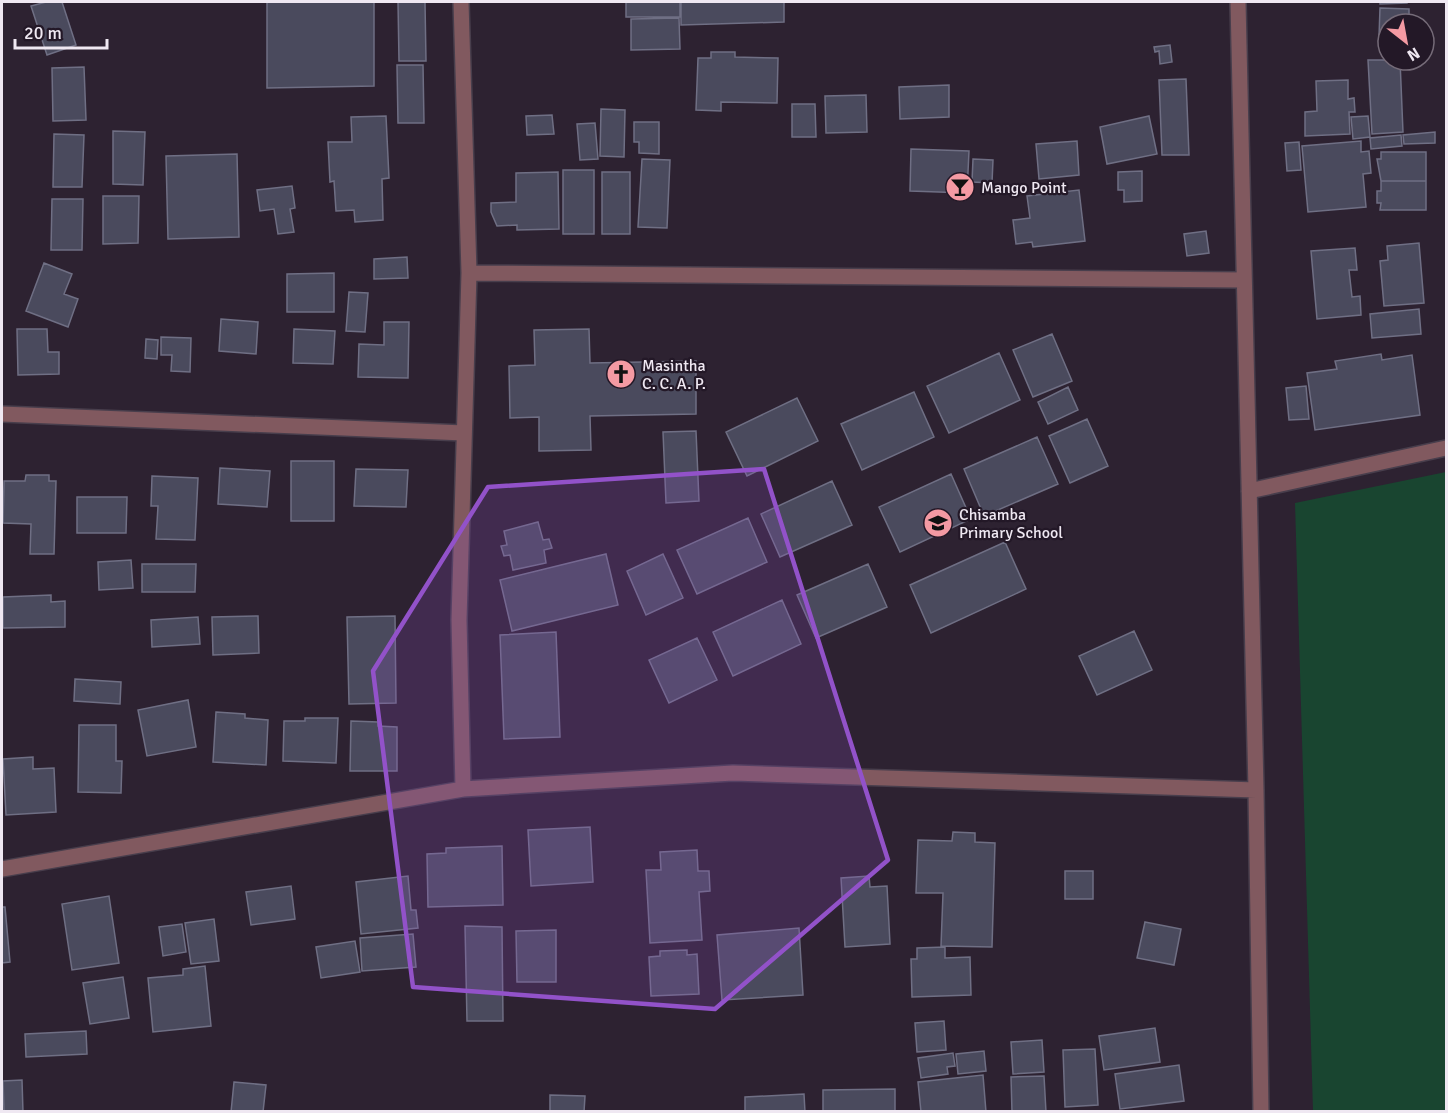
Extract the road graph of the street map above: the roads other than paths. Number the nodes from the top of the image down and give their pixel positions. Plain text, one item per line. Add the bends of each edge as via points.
1 (461, 2) edge
2 (1238, 2) edge
3 (468, 273) junction
4 (1244, 280) junction
5 (2, 414) edge
6 (464, 433) junction
7 (1446, 448) edge
8 (1249, 491) junction
9 (464, 789) junction
10 (1256, 790) junction
11 (2, 869) edge
12 (1261, 1112) edge

1 - 3 street
2 - 4 street
3 - 4 street
3 - 6 street
4 - 8 street
5 - 6 street
6 - 9 street via 459,620
7 - 8 street
8 - 10 street
9 - 10 street via 733,773
9 - 11 street
10 - 12 street

